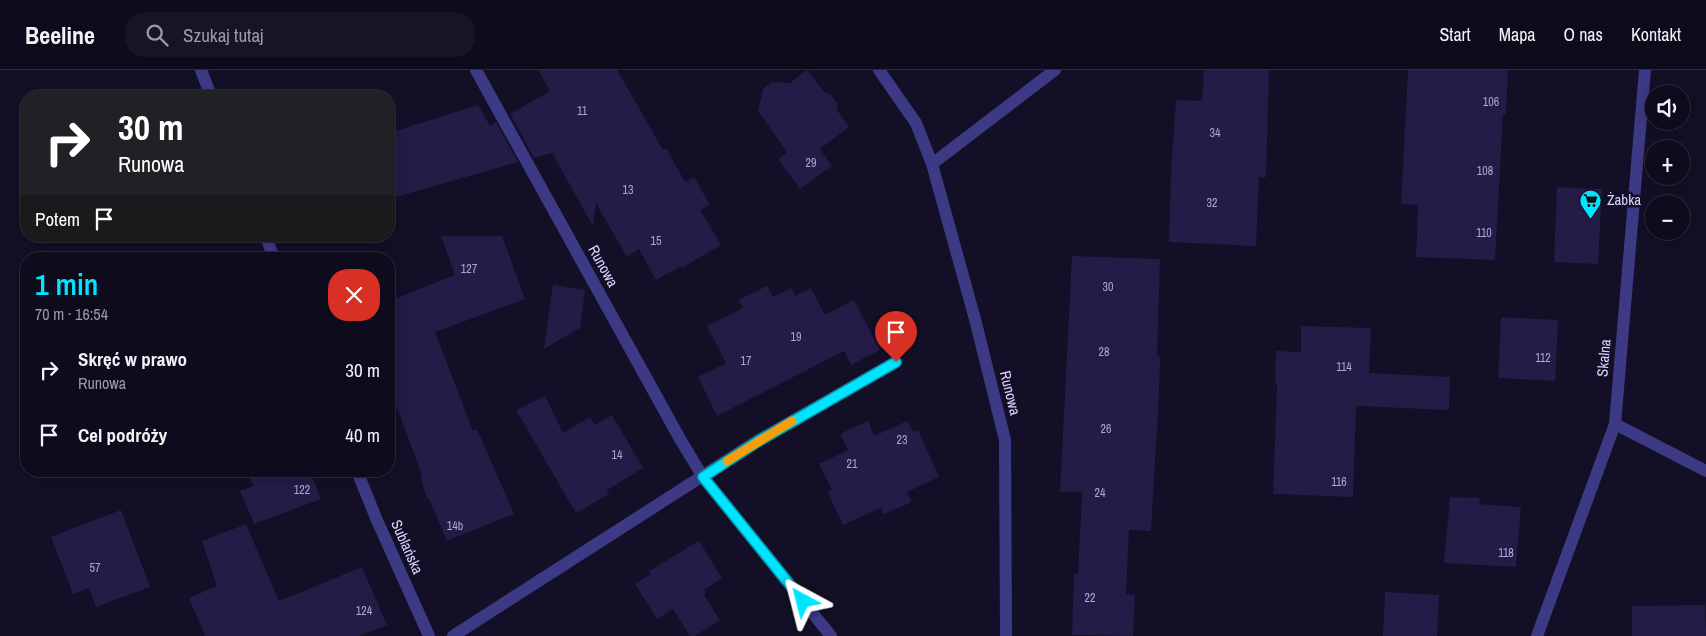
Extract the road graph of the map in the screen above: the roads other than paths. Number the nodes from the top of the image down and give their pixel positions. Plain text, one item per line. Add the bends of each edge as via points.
1 (201, 70) edge
2 (476, 70) edge
3 (879, 70) edge
4 (1054, 70) edge
5 (1646, 70) edge
6 (209, 90) edge
7 (932, 164) junction
8 (896, 362) dead end
9 (1615, 424) junction
10 (1706, 471) edge
11 (360, 477) edge
12 (703, 477) junction
13 (430, 636) edge
14 (453, 636) edge
15 (831, 636) edge
16 (1006, 636) edge
17 (1537, 636) edge

1 - 6 street
2 - 12 street, Runowa
3 - 7 street, Runowa via 916,123
4 - 7 street
5 - 9 street, Skalna
7 - 16 street, Runowa via 1005,440
8 - 12 street
9 - 10 street
9 - 17 street, Skalna
11 - 13 street, Sublańska
12 - 14 street
12 - 15 street, Runowa

